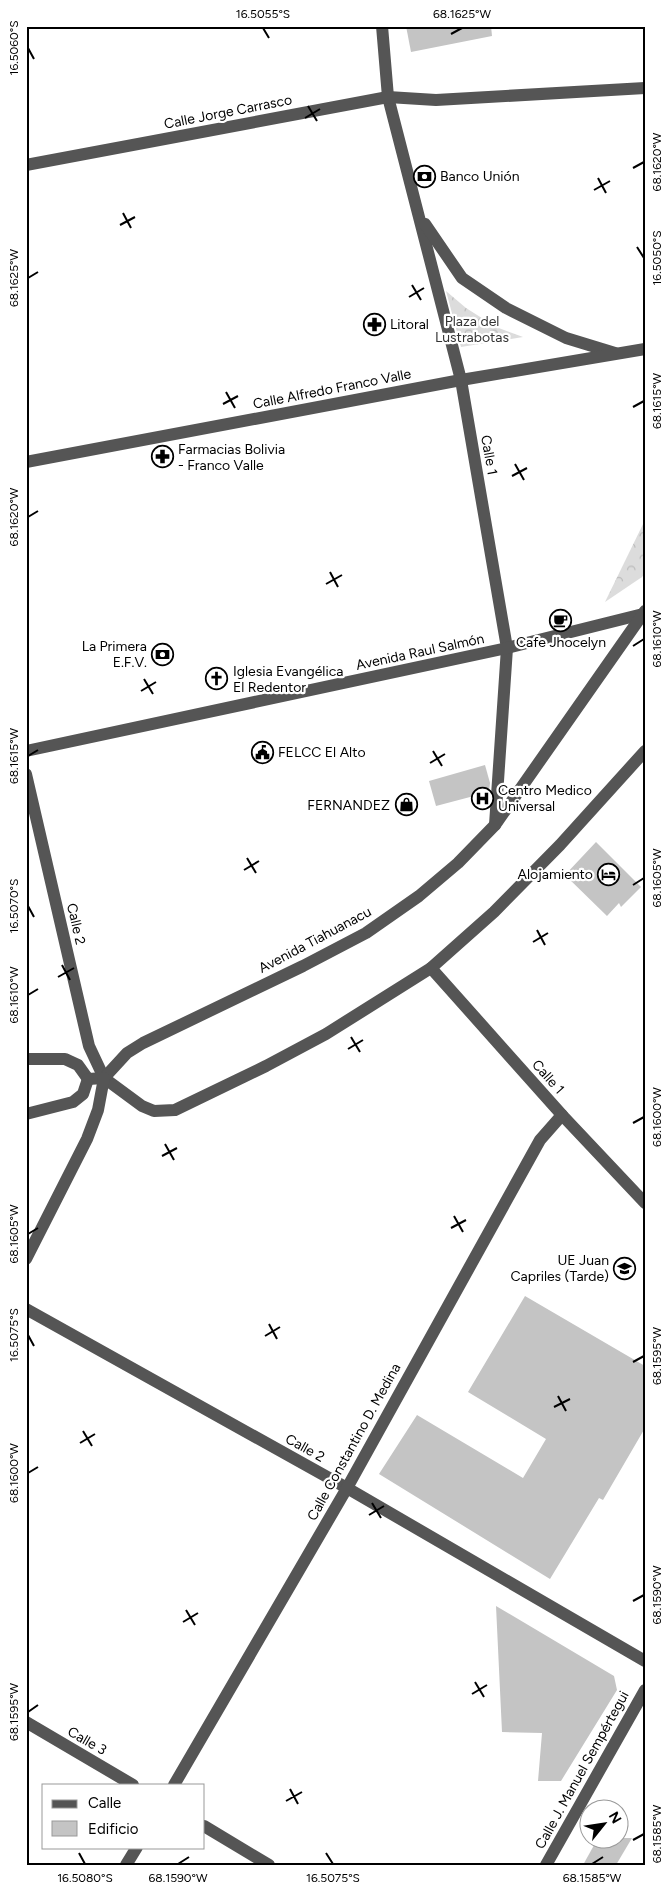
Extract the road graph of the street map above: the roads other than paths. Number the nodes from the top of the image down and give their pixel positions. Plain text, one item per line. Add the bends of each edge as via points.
1 (382, 26) edge
2 (645, 88) edge
3 (388, 97) junction
4 (26, 165) edge
5 (420, 216) junction
6 (645, 349) edge
7 (618, 354) junction
8 (461, 380) junction
9 (26, 462) edge
10 (644, 612) edge
11 (507, 648) junction
12 (26, 751) edge
13 (645, 751) edge
14 (26, 774) edge
15 (495, 826) junction
16 (431, 968) junction
17 (26, 1059) edge
18 (104, 1078) junction
19 (88, 1079) junction
20 (26, 1114) edge
21 (562, 1115) junction
22 (645, 1203) edge
23 (26, 1258) edge
24 (26, 1309) edge
25 (346, 1488) junction
26 (645, 1662) edge
27 (645, 1690) edge
28 (26, 1722) edge
29 (131, 1784) edge
30 (175, 1784) edge
31 (205, 1827) edge
32 (135, 1848) edge
33 (126, 1865) edge
34 (269, 1865) edge
35 (546, 1865) edge

1 - 3 street, Calle 1
2 - 3 street, Calle Jorge Carrasco via 436,100
3 - 4 street, Calle Jorge Carrasco
3 - 5 street, Calle 1
5 - 7 street via 462,278 506,308 566,338
5 - 8 street, Calle 1
6 - 7 street, Calle Alfredo Franco Valle
7 - 8 street, Calle Alfredo Franco Valle
8 - 9 street, Calle Alfredo Franco Valle
8 - 11 street, Calle 1
10 - 11 street, Avenida Raul Salmón
10 - 15 street, Avenida Tiahuanacu
11 - 12 street, Avenida Raul Salmón
11 - 15 street, Calle 1
13 - 16 street via 554,852
14 - 18 street, Calle 2 via 89,1046
15 - 18 street, Avenida Tiahuanacu via 452,869 366,933 143,1043
16 - 18 street via 326,1034 175,1110 154,1110 142,1106
16 - 21 street, Calle 1
17 - 19 street via 64,1059 78,1065
18 - 19 street
18 - 23 street via 98,1110 87,1139
19 - 20 street via 83,1094 73,1102
21 - 22 street, Calle 1
21 - 25 street, Calle Constantino D. Medina via 540,1140
24 - 25 street, Calle 2
25 - 26 street, Calle 2
25 - 30 street, Calle Constantino D. Medina
27 - 35 street, Calle J. Manuel Sempértegui
28 - 29 street, Calle 3
31 - 34 street
32 - 33 street

